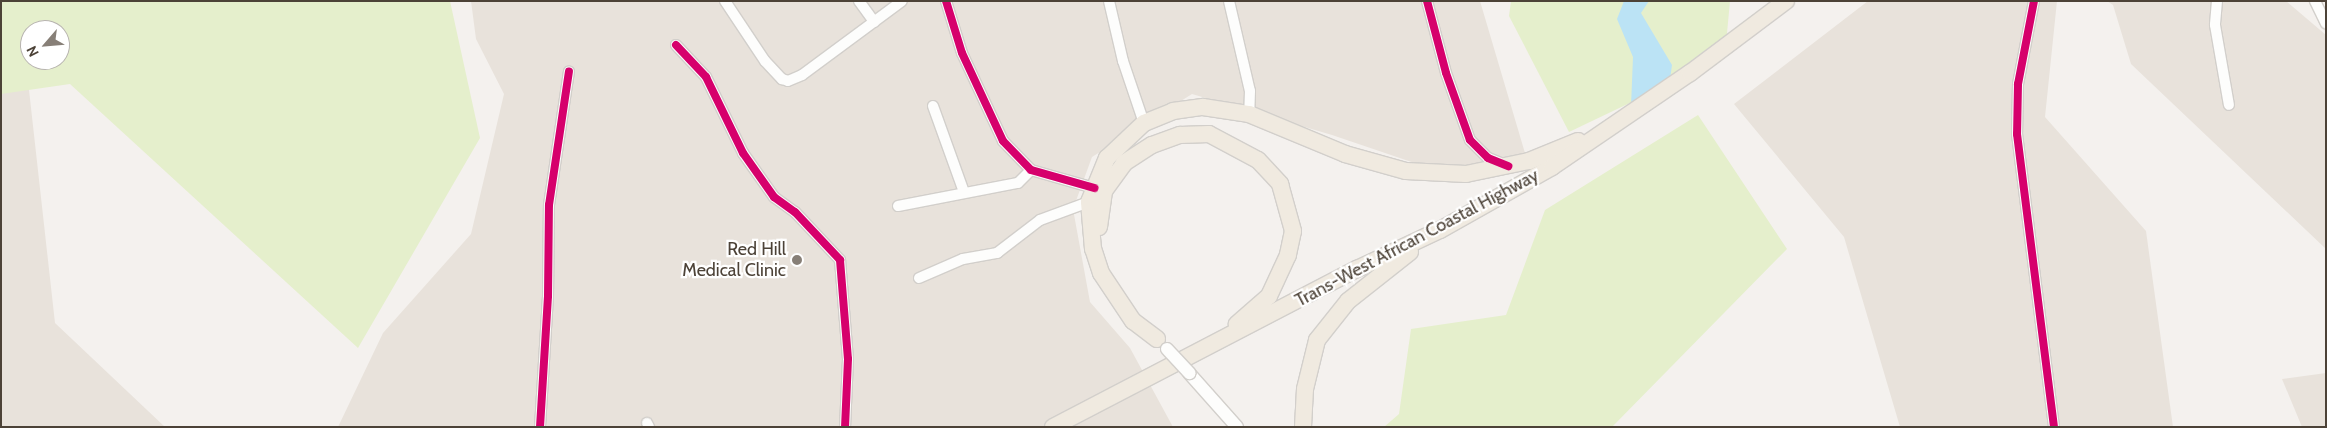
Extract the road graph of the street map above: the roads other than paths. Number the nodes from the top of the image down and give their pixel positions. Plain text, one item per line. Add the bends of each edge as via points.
1 (726, 1) edge
2 (859, 1) edge
3 (902, 1) edge
4 (946, 1) edge
5 (1109, 1) edge
6 (1228, 1) edge
7 (1427, 1) edge
8 (1786, 1) edge
9 (2034, 1) edge
10 (2216, 1) edge
11 (2315, 1) edge
12 (874, 22) junction
13 (2326, 24) edge
14 (676, 45) dead end
15 (569, 71) dead end
16 (2229, 105) dead end
17 (933, 106) dead end
18 (1249, 114) junction
19 (1144, 123) junction
20 (1608, 129) junction
21 (1508, 166) junction
22 (1031, 170) junction
23 (964, 192) junction
24 (1091, 195) junction
25 (898, 206) dead end
26 (1440, 230) junction
27 (919, 278) dead end
28 (1162, 344) junction
29 (1203, 351) junction
30 (540, 427) edge
31 (845, 427) edge
32 (1053, 427) edge
33 (1237, 427) edge
34 (1303, 427) edge
35 (2054, 427) edge

1 - 12 street via 765,61 782,80 788,81 802,75
2 - 12 street
3 - 12 street
4 - 22 street via 962,53 1003,141
5 - 19 street via 1123,61
6 - 18 street via 1250,91
7 - 21 street via 1446,73 1470,140 1488,158
8 - 20 highway, Trans-West African Coastal Highway
9 - 35 street via 2018,84 2017,134
10 - 16 street via 2215,25
11 - 13 street
14 - 31 street via 706,77 743,153 774,197 795,212 840,260 848,359
15 - 30 street via 549,205 548,296
17 - 23 street
18 - 19 highway via 1203,107 1173,111
18 - 21 highway via 1345,154 1406,171 1466,174
19 - 24 highway via 1107,158
20 - 21 highway
20 - 26 highway, Trans-West African Coastal Highway via 1552,167
22 - 23 street via 1018,183
22 - 24 street
23 - 25 street
24 - 27 street via 1040,220 997,253 963,259
24 - 28 highway via 1093,249 1101,273 1134,321
26 - 29 highway, Trans-West African Coastal Highway via 1357,269
26 - 34 highway via 1348,301 1316,340 1305,389
28 - 29 highway via 1136,317 1106,267 1100,243 1099,216 1104,192 1124,163 1152,145 1180,135 1209,134 1258,160 1280,184 1293,231 1288,255 1269,296
28 - 33 street, bridge
29 - 32 highway, Trans-West African Coastal Highway

